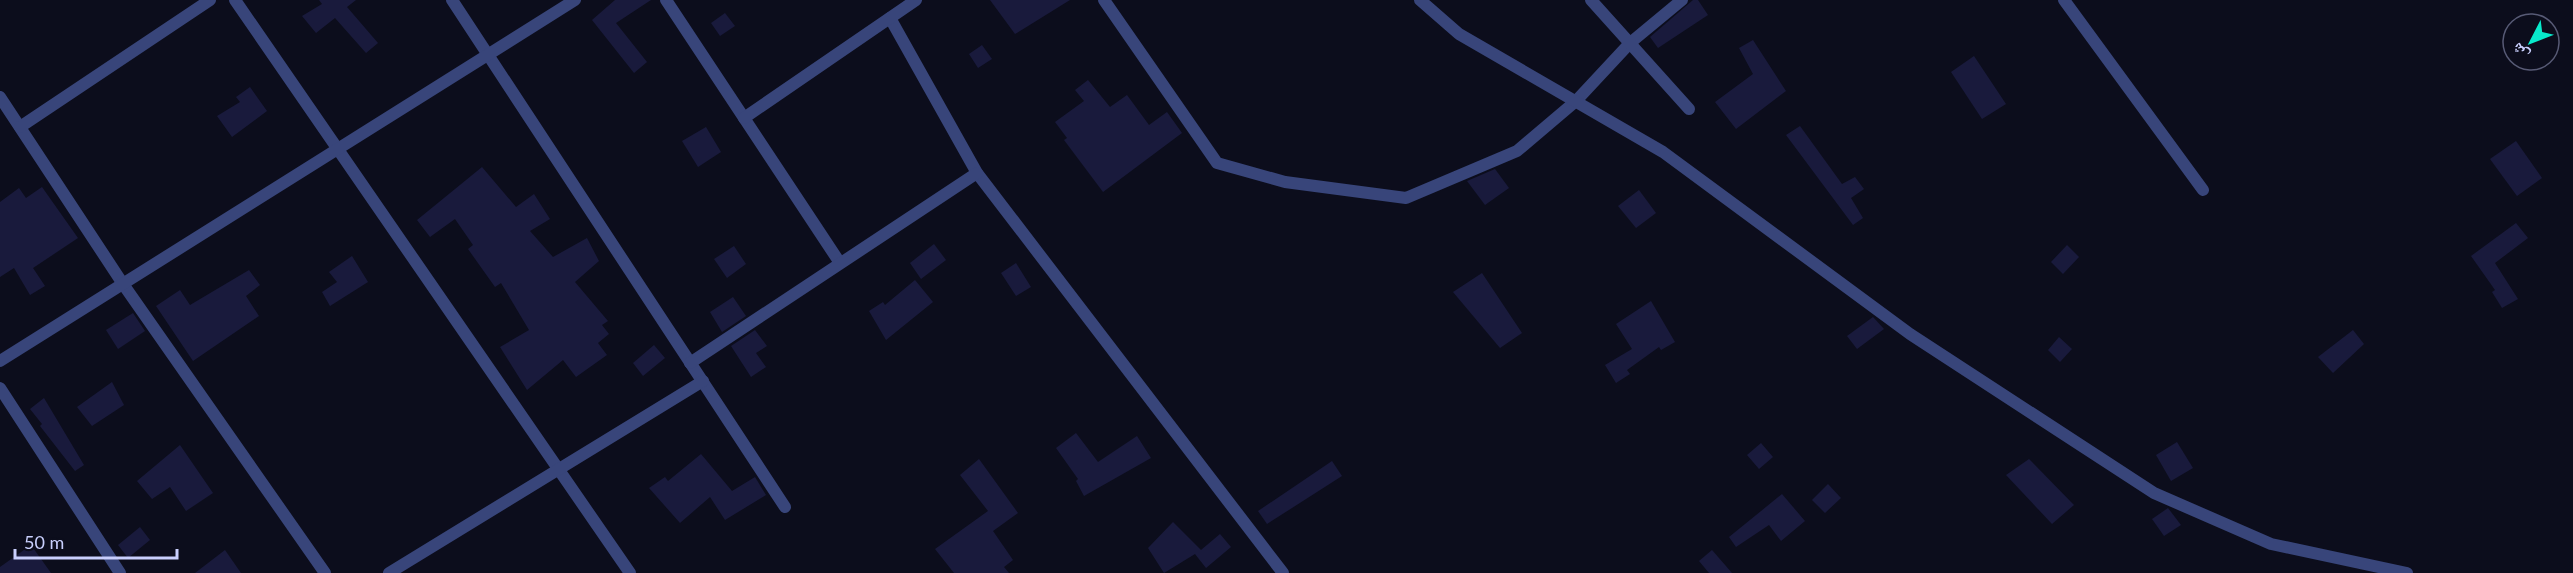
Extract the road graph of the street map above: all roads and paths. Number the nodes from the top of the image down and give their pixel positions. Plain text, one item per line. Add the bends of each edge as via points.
1 (210, 0) edge
2 (235, 0) edge
3 (452, 0) edge
4 (575, 0) edge
5 (666, 0) edge
6 (916, 0) edge
7 (1104, 0) edge
8 (1420, 0) edge
9 (1591, 0) edge
10 (1682, 0) edge
11 (2064, 0) edge
12 (890, 18) junction
13 (1630, 43) junction
14 (488, 55) junction
15 (0, 96) edge
16 (1576, 101) junction
17 (1689, 109) dead end
18 (744, 118) junction
19 (20, 127) junction
20 (338, 149) junction
21 (976, 173) junction
22 (2203, 190) dead end
23 (840, 263) junction
24 (123, 284) junction
25 (0, 361) edge
26 (690, 363) junction
27 (703, 381) junction
28 (0, 388) edge
29 (558, 470) junction
30 (785, 507) dead end
31 (120, 573) edge
32 (325, 573) edge
33 (389, 573) edge
34 (630, 573) edge
35 (1284, 573) edge
36 (2407, 573) edge

1 - 19 street
2 - 20 street
3 - 14 street
4 - 14 street
5 - 18 street
6 - 12 street
7 - 16 street via 1217,163 1285,182 1406,198 1517,152
8 - 16 street via 1459,34
9 - 13 street
10 - 13 street
11 - 22 street
12 - 18 street
12 - 21 street
13 - 16 street
13 - 17 street
14 - 20 street
14 - 26 street
15 - 19 street
16 - 36 street via 1663,152 1910,334 2154,493 2271,544
18 - 23 street
19 - 24 street
20 - 24 street
20 - 29 street
21 - 23 street
21 - 35 street
23 - 26 street
24 - 25 street
24 - 32 street
26 - 27 street
27 - 29 street
27 - 30 street
28 - 31 street
29 - 33 street
29 - 34 street

